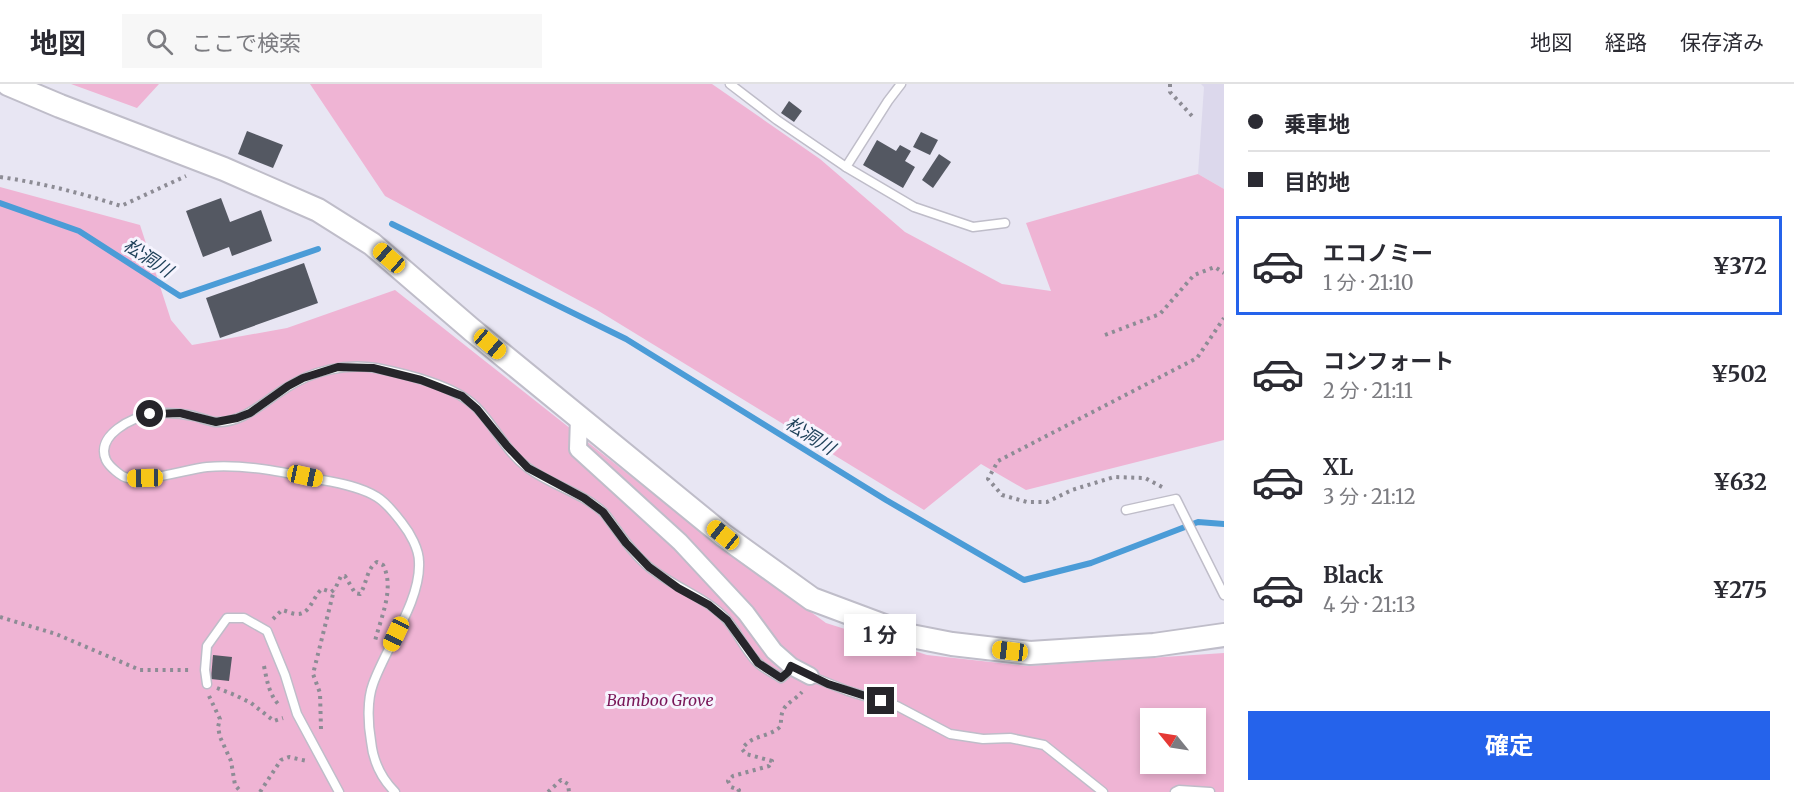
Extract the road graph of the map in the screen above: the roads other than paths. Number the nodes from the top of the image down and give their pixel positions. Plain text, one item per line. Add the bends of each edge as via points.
1 (8, 84) edge
2 (730, 84) edge
3 (901, 84) edge
4 (846, 167) junction
5 (1005, 223) dead end
6 (579, 418) junction
7 (1126, 510) dead end
8 (1224, 595) edge
9 (1224, 636) edge
10 (791, 666) junction
11 (810, 676) joint
12 (207, 684) road end
13 (339, 792) edge
14 (395, 792) edge
15 (1103, 792) edge
16 (1175, 792) edge
17 (1210, 792) edge

1 - 6 street via 318,210 372,244
2 - 4 lane
3 - 4 lane
4 - 5 lane via 914,207 973,227
6 - 9 street via 723,535 812,599 911,636 1030,653
6 - 10 street via 578,449 680,542
7 - 8 lane via 1176,499
10 - 11 street
10 - 14 lane via 781,678 758,663 727,620 649,567 603,512 528,468 462,396 421,380 373,368 338,367 303,378 237,418 216,422 180,413 150,414 117,429 108,439 106,460 128,478 206,467 254,467 350,486 376,496 405,526 419,559 415,591 372,687 369,719 373,757 382,778
11 - 15 lane via 897,706 950,734 1011,738 1044,745
12 - 13 lane via 207,646 227,618 244,618 267,631 297,714
16 - 17 lane

